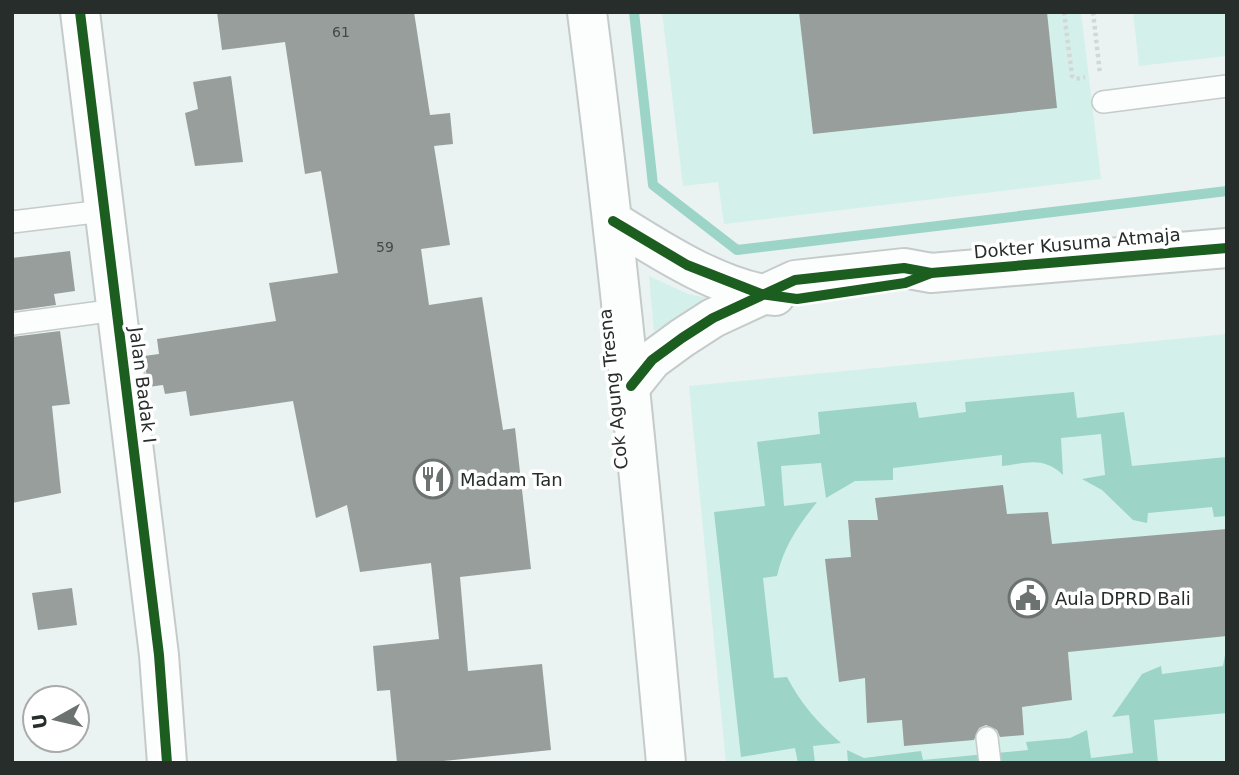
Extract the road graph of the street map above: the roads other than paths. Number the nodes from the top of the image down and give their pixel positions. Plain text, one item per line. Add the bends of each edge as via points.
1 (80, 12) edge
2 (587, 12) edge
3 (1227, 86) edge
4 (1103, 102) dead end
5 (103, 211) junction
6 (613, 221) junction
7 (12, 222) edge
8 (1227, 248) edge
9 (761, 294) junction
10 (116, 310) junction
11 (12, 324) edge
12 (631, 386) junction
13 (167, 763) edge
14 (666, 763) edge

1 - 5 street, Jalan Badak I
2 - 6 street, Cok Agung Tresna
3 - 4 lane
5 - 7 lane
5 - 10 street, Jalan Badak I
6 - 9 street, Dokter Kusuma Atmaja via 687,265
6 - 12 street, Cok Agung Tresna
8 - 9 street, Dokter Kusuma Atmaja via 931,272 905,284 797,299
9 - 12 street via 682,338 652,360
10 - 11 lane
10 - 13 street, Jalan Badak I via 159,655
12 - 14 street, Cok Agung Tresna

